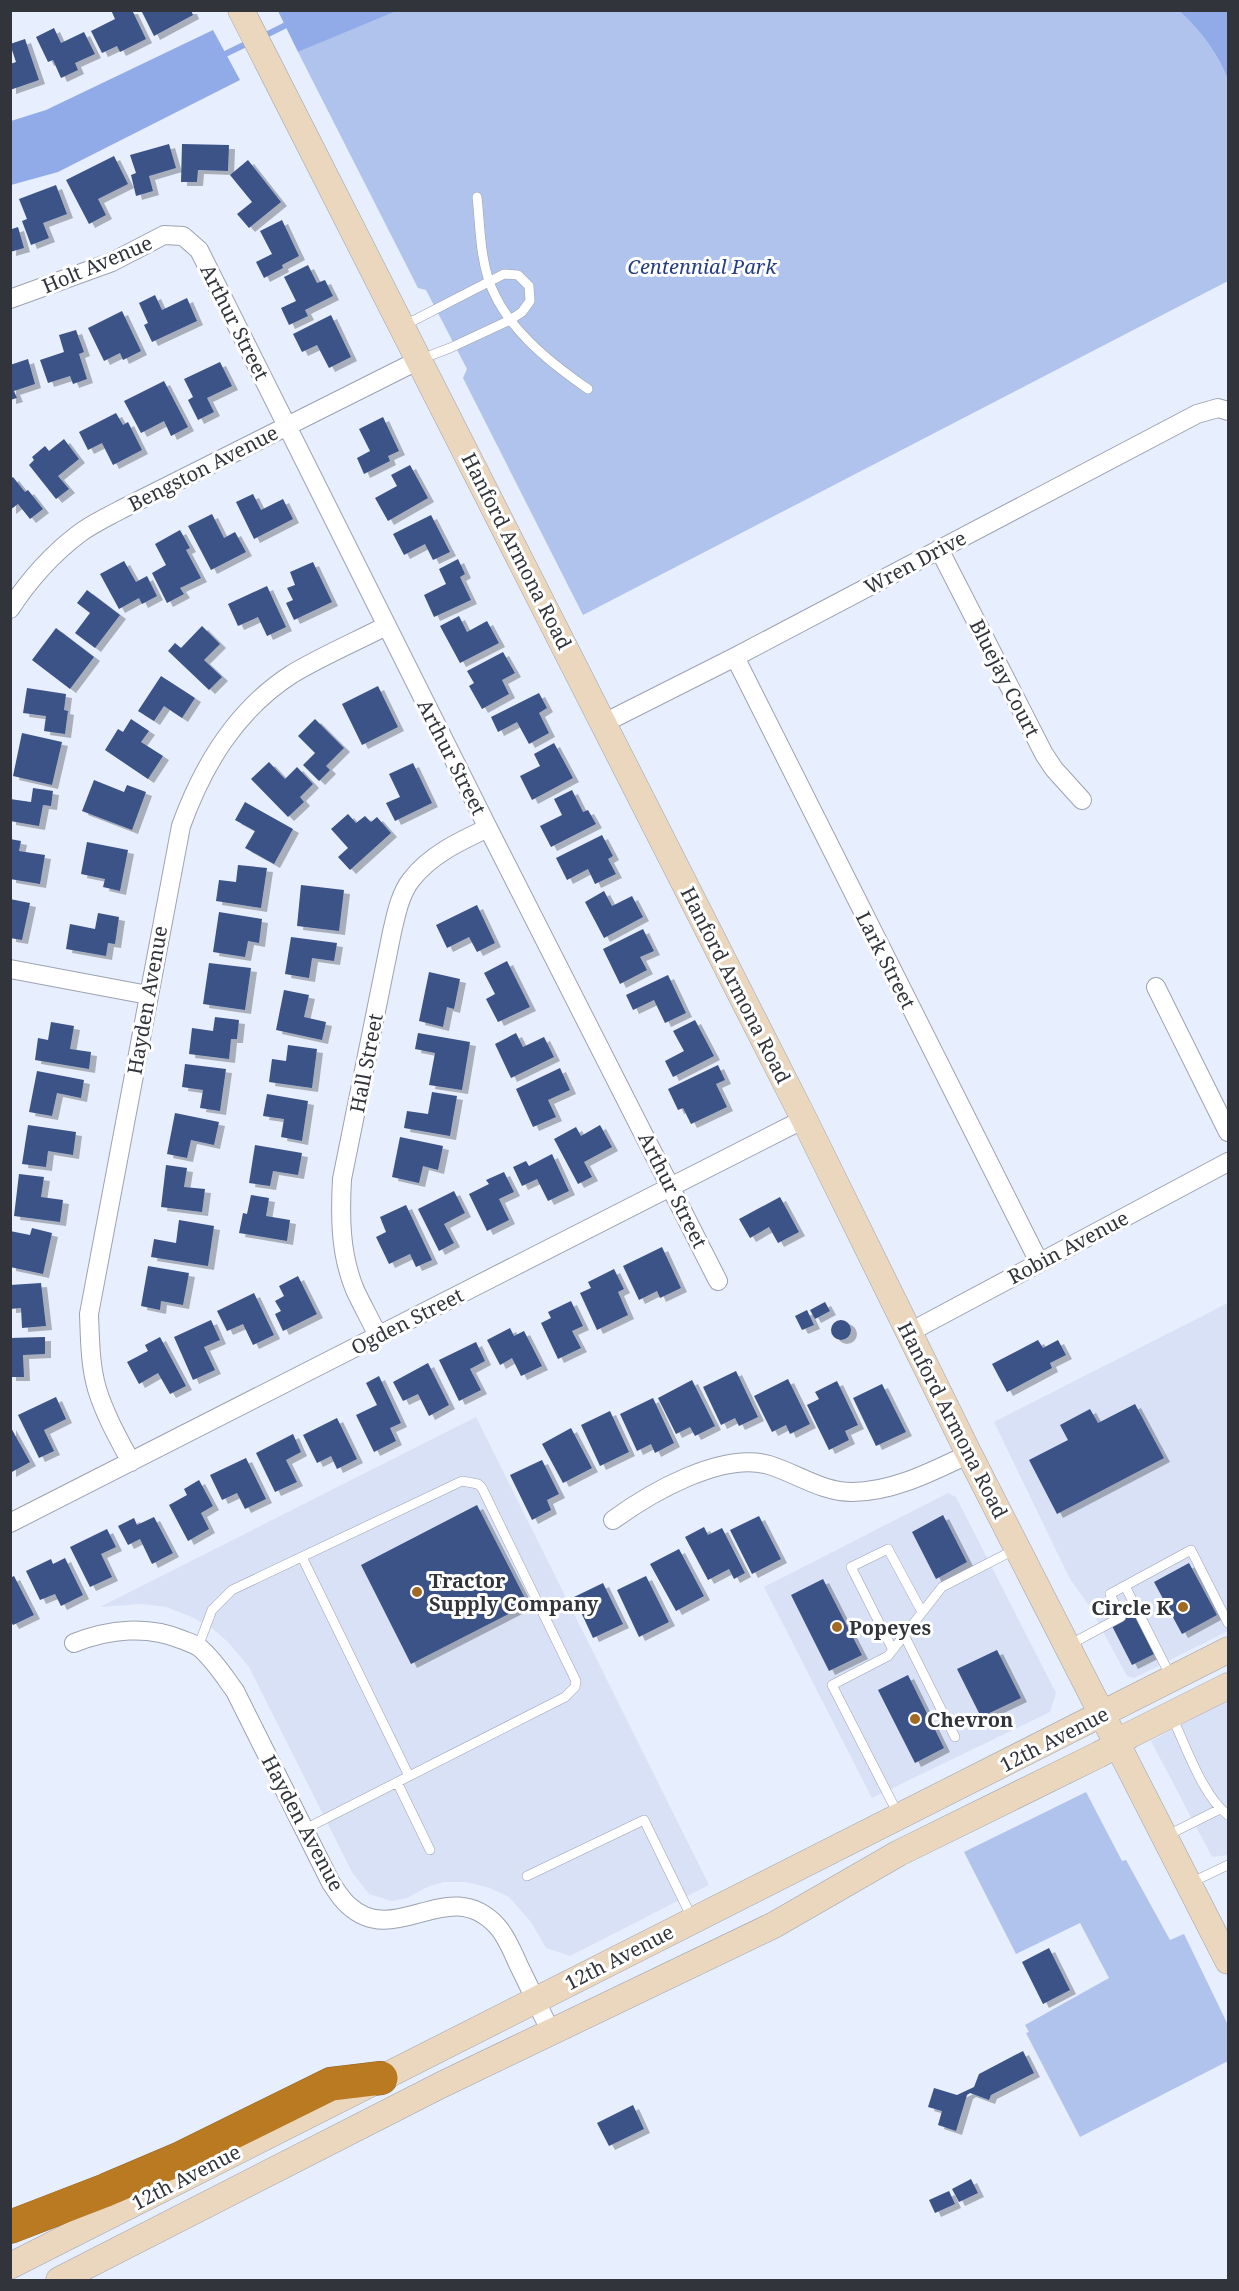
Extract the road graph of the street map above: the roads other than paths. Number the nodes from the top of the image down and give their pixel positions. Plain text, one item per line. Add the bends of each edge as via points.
1 (241, 10) edge
2 (477, 197) dead end
3 (183, 236) joint
4 (489, 281) junction
5 (10, 299) edge
6 (510, 320) junction
7 (402, 326) junction
8 (419, 360) junction
9 (588, 389) dead end
10 (1228, 411) edge
11 (287, 426) junction
12 (939, 549) junction
13 (10, 609) edge
14 (386, 626) junction
15 (735, 657) junction
16 (604, 723) junction
17 (1082, 800) dead end
18 (488, 828) junction
19 (10, 969) edge
20 (1156, 987) dead end
21 (148, 996) junction
22 (804, 1119) junction
23 (1228, 1132) edge
24 (1228, 1162) edge
25 (672, 1186) junction
26 (1039, 1262) junction
27 (718, 1281) dead end
28 (908, 1333) junction
29 (378, 1336) junction
30 (969, 1454) junction
31 (131, 1462) junction
32 (613, 1520) dead end
33 (10, 1523) edge
34 (1018, 1548) junction
35 (302, 1557) junction
36 (1125, 1586) junction
37 (922, 1611) junction
38 (1228, 1623) edge
39 (904, 1635) junction
40 (74, 1643) dead end
41 (1067, 1646) junction
42 (198, 1647) junction
43 (893, 1650) junction
44 (1228, 1650) edge
45 (1172, 1679) junction
46 (1228, 1686) edge
47 (1102, 1715) junction
48 (1171, 1715) junction
49 (955, 1737) dead end
50 (1118, 1745) junction
51 (409, 1776) junction
52 (396, 1782) junction
53 (1220, 1809) junction
54 (1228, 1815) edge
55 (899, 1816) junction
56 (305, 1829) junction
57 (1165, 1837) junction
58 (430, 1850) dead end
59 (1228, 1865) edge
60 (527, 1876) dead end
61 (1190, 1884) junction
62 (693, 1920) junction
63 (1228, 1961) edge
64 (535, 1999) junction
65 (551, 2032) junction
66 (381, 2078) junction
67 (10, 2227) edge
68 (10, 2266) edge
69 (59, 2280) edge

1 - 7 main road, Hanford Armona Road
2 - 4 lane
3 - 5 street, Holt Avenue via 164,236 112,262
3 - 11 street, Arthur Street via 199,250
4 - 6 lane
4 - 6 lane via 504,274 518,274 529,286 530,301
4 - 7 lane
6 - 8 lane
6 - 9 lane via 566,374
7 - 8 main road, Hanford Armona Road
8 - 11 street, Bengston Avenue
8 - 16 main road, Hanford Armona Road
10 - 12 street, Wren Drive via 1218,408 1197,414
11 - 13 street, Bengston Avenue via 80,533 43,566
11 - 14 street, Arthur Street
12 - 15 street, Wren Drive
12 - 17 street, Bluejay Court via 1044,754
14 - 18 street, Arthur Street
14 - 21 street, Hayden Avenue via 293,674 264,694 235,723 210,760 181,826
15 - 16 street, Wren Drive
15 - 26 street, Lark Street
16 - 22 main road, Hanford Armona Road
18 - 25 street, Arthur Street
18 - 29 street, Hall Street via 434,858 411,880 399,904 392,932 342,1179 340,1215 354,1288
19 - 21 street
20 - 23 street
21 - 31 street, Hayden Avenue via 89,1314 90,1352 97,1388
22 - 25 street, Ogden Street
22 - 28 main road, Hanford Armona Road
24 - 26 street, Robin Avenue
25 - 27 street, Arthur Street
25 - 29 street, Ogden Street
26 - 28 street, Robin Avenue
28 - 30 main road, Hanford Armona Road
29 - 31 street, Ogden Street
30 - 32 street via 909,1481 853,1492 829,1490 768,1464 717,1466 640,1500
30 - 34 main road, Hanford Armona Road
31 - 33 street, Ogden Street
34 - 37 lane via 942,1587
34 - 41 main road, Hanford Armona Road
35 - 42 lane via 232,1590 212,1610
35 - 51 lane
35 - 51 lane via 462,1481 482,1488 576,1681 575,1687 565,1697
36 - 38 lane via 1191,1550
36 - 41 lane via 1110,1594 1121,1617
36 - 45 lane
37 - 39 lane
37 - 43 lane via 888,1549 851,1567
39 - 43 lane
39 - 49 lane
40 - 42 street, Hayden Avenue via 93,1635 146,1630
41 - 47 main road, Hanford Armona Road
42 - 56 street, Hayden Avenue via 235,1691
43 - 55 lane via 832,1686
44 - 45 main road, 12th Avenue
45 - 47 main road, 12th Avenue
46 - 48 main road, 12th Avenue
47 - 50 main road, Hanford Armona Road
47 - 55 main road, 12th Avenue
48 - 50 main road, 12th Avenue
48 - 53 lane via 1209,1796
50 - 57 main road, Hanford Armona Road
50 - 65 main road, 12th Avenue via 899,1853 774,1925
51 - 52 lane
52 - 56 lane
52 - 58 lane
53 - 54 lane
53 - 57 lane
55 - 62 main road, 12th Avenue
56 - 64 street, Hayden Avenue via 347,1905 368,1918 393,1921 439,1907 463,1906 482,1914 497,1927 510,1947
57 - 61 main road, Hanford Armona Road
59 - 61 lane
60 - 62 lane via 644,1820
61 - 63 main road, Hanford Armona Road
62 - 64 main road, 12th Avenue
64 - 65 street, Hayden Avenue
64 - 66 main road, 12th Avenue
65 - 69 main road, 12th Avenue
66 - 67 highway via 332,2084 179,2159
66 - 68 main road, 12th Avenue

